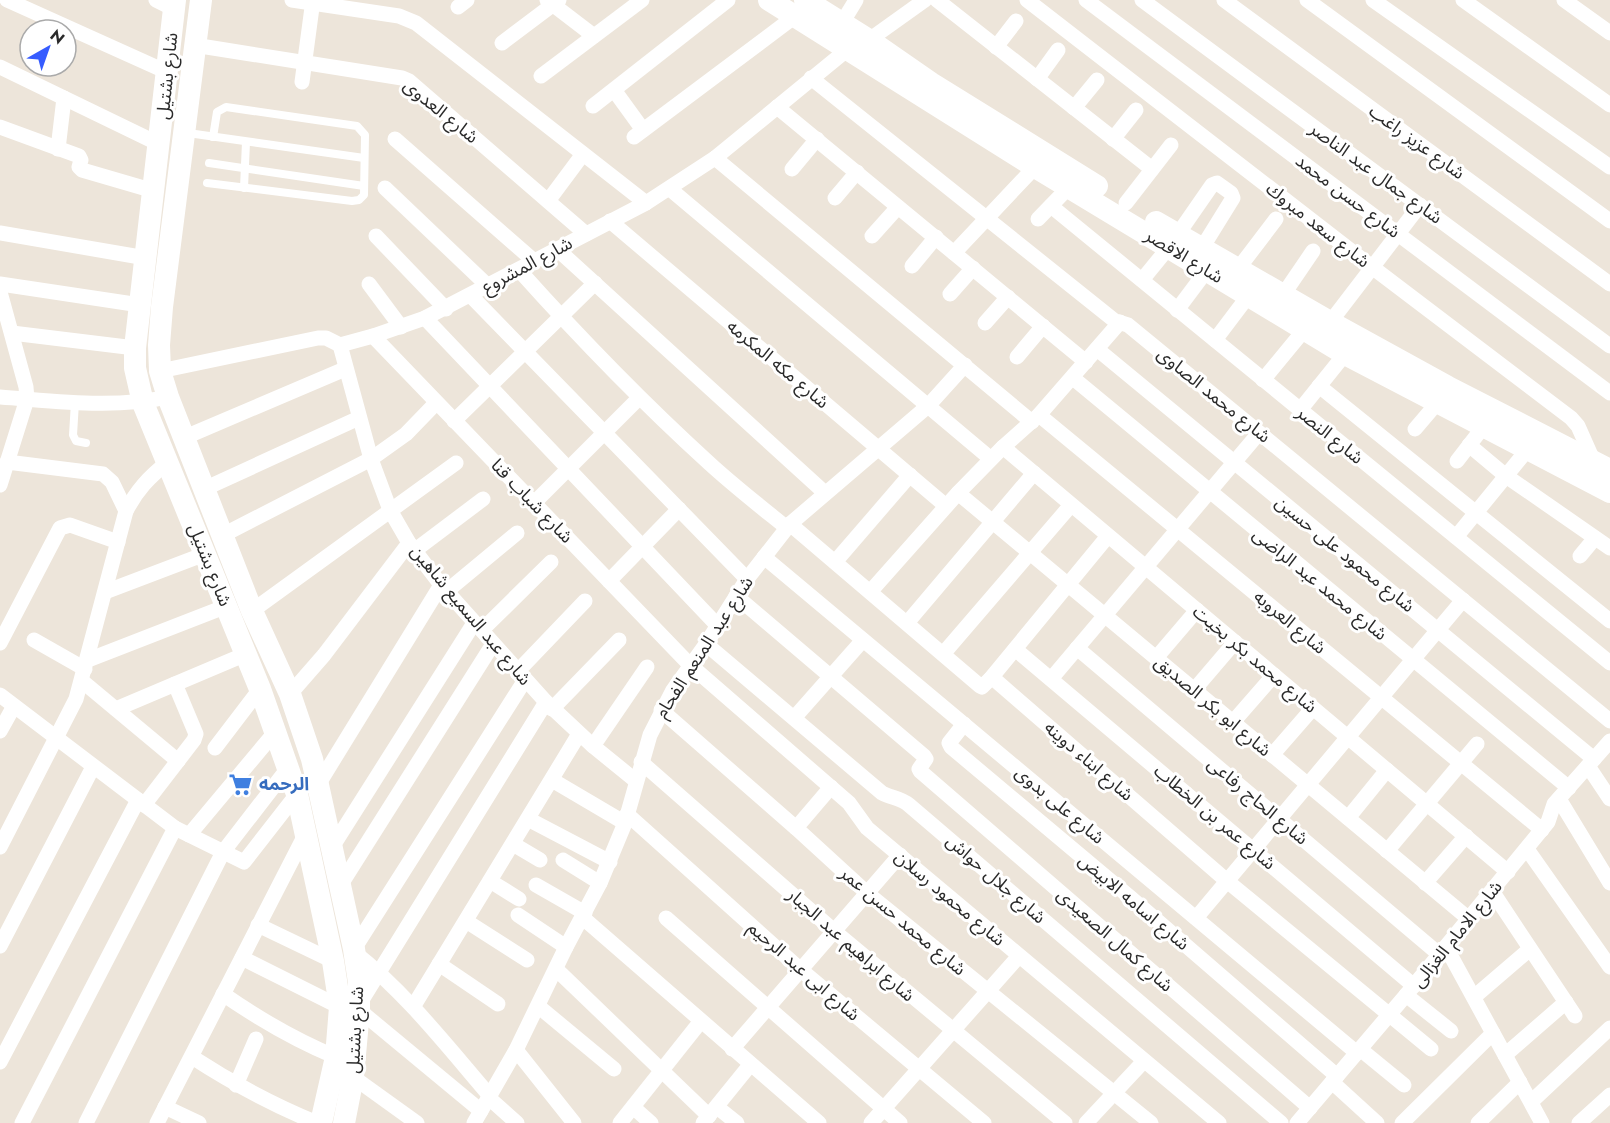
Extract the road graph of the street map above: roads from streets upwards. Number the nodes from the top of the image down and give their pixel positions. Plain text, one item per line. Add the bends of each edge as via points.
1 (8, 0) edge
2 (201, 0) edge
3 (292, 0) edge
4 (642, 0) edge
5 (728, 0) edge
6 (769, 0) edge
7 (856, 0) edge
8 (925, 0) edge
9 (937, 0) edge
10 (1027, 0) edge
11 (1086, 0) edge
12 (1142, 0) edge
13 (1224, 0) edge
14 (1307, 0) edge
15 (1373, 0) edge
16 (1463, 0) edge
17 (1564, 0) edge
18 (312, 2) edge
19 (553, 2) edge
20 (168, 3) edge
21 (1582, 5) edge
22 (799, 8) edge
23 (1016, 21) dead end
24 (842, 22) junction
25 (1610, 33) edge
26 (594, 36) junction
27 (869, 40) junction
28 (502, 43) dead end
29 (194, 45) junction
30 (996, 47) junction
31 (848, 49) junction
32 (1058, 50) dead end
33 (304, 62) junction
34 (0, 67) edge
35 (167, 72) junction
36 (541, 76) dead end
37 (812, 78) junction
38 (1037, 79) junction
39 (1097, 80) dead end
40 (302, 82) dead end
41 (614, 90) junction
42 (64, 98) junction
43 (1610, 105) edge
44 (593, 106) dead end
45 (777, 106) junction
46 (1074, 108) junction
47 (1136, 110) dead end
48 (0, 127) edge
49 (395, 139) dead end
50 (817, 139) junction
51 (1113, 139) junction
52 (159, 144) junction
53 (1171, 145) dead end
54 (58, 148) junction
55 (583, 154) junction
56 (714, 158) junction
57 (1035, 166) junction
58 (1610, 167) edge
59 (792, 169) dead end
60 (1152, 169) junction
61 (857, 172) junction
62 (1069, 187) junction
63 (385, 188) dead end
64 (670, 189) junction
65 (154, 191) junction
66 (835, 198) dead end
67 (548, 201) junction
68 (646, 203) junction
69 (1126, 204) junction
70 (1420, 205) junction
71 (1051, 206) junction
72 (898, 207) junction
73 (987, 218) junction
74 (1038, 219) dead end
75 (1276, 219) dead end
76 (610, 221) junction
77 (1610, 221) edge
78 (0, 233) edge
79 (586, 234) junction
80 (1398, 234) junction
81 (376, 236) dead end
82 (872, 236) dead end
83 (936, 237) junction
84 (1173, 241) junction
85 (1202, 248) junction
86 (557, 249) junction
87 (1313, 251) dead end
88 (954, 253) junction
89 (146, 258) junction
90 (534, 261) junction
91 (912, 266) dead end
92 (1372, 267) junction
93 (973, 268) junction
94 (1238, 269) junction
95 (519, 270) junction
96 (1207, 270) junction
97 (1142, 280) junction
98 (595, 283) junction
99 (0, 284) edge
100 (369, 284) dead end
101 (1610, 284) edge
102 (488, 286) junction
103 (0, 292) edge
104 (950, 294) dead end
105 (1283, 295) junction
106 (471, 296) junction
107 (1249, 296) junction
108 (1008, 297) junction
109 (140, 305) junction
110 (446, 309) junction
111 (1177, 310) junction
112 (561, 316) junction
113 (425, 318) junction
114 (1120, 322) junction
115 (985, 323) dead end
116 (1043, 326) junction
117 (401, 327) junction
118 (1318, 330) junction
119 (12, 333) junction
120 (373, 336) junction
121 (1215, 340) junction
122 (340, 345) junction
123 (1610, 346) edge
124 (135, 348) junction
125 (1097, 349) junction
126 (525, 351) junction
127 (1345, 354) junction
128 (1017, 357) dead end
129 (1086, 362) junction
130 (965, 365) junction
131 (345, 369) junction
132 (160, 371) junction
133 (1073, 378) junction
134 (1263, 380) junction
135 (489, 386) junction
136 (1319, 386) junction
137 (1610, 393) edge
138 (0, 396) edge
139 (168, 398) junction
140 (639, 398) junction
141 (27, 399) junction
142 (1438, 402) junction
143 (143, 403) junction
144 (436, 403) junction
145 (928, 406) junction
146 (1300, 410) junction
147 (359, 418) junction
148 (1036, 418) junction
149 (454, 421) junction
150 (1484, 426) junction
151 (1415, 429) dead end
152 (604, 433) junction
153 (1259, 433) junction
154 (183, 438) junction
155 (1469, 445) junction
156 (1003, 447) junction
157 (878, 449) junction
158 (1528, 449) junction
159 (371, 459) junction
160 (991, 459) junction
161 (1457, 461) dead end
162 (7, 462) junction
163 (167, 463) junction
164 (456, 463) dead end
165 (1234, 463) junction
166 (1602, 466) edge
167 (568, 469) junction
168 (1034, 473) junction
169 (910, 475) junction
170 (1506, 476) junction
171 (0, 485) edge
172 (204, 489) junction
173 (1209, 492) junction
174 (1610, 492) edge
175 (825, 493) junction
176 (958, 493) junction
177 (483, 499) dead end
178 (534, 503) junction
179 (1071, 505) junction
180 (946, 506) junction
181 (679, 509) junction
182 (390, 510) junction
183 (126, 511) junction
184 (1476, 513) junction
185 (992, 522) junction
186 (789, 526) junction
187 (1178, 529) junction
188 (517, 533) dead end
189 (224, 535) junction
190 (1108, 536) junction
191 (1456, 537) junction
192 (1595, 538) junction
193 (118, 542) junction
194 (412, 547) junction
195 (642, 547) junction
196 (1610, 549) edge
197 (1030, 553) junction
198 (205, 554) junction
199 (1580, 556) dead end
200 (764, 557) junction
201 (551, 562) dead end
202 (834, 562) junction
203 (1145, 567) junction
204 (747, 579) junction
205 (609, 581) junction
206 (1068, 585) junction
207 (444, 588) junction
208 (105, 592) junction
209 (870, 592) junction
210 (736, 597) junction
211 (1463, 600) junction
212 (585, 601) dead end
213 (227, 606) junction
214 (1197, 610) junction
215 (252, 611) junction
216 (1104, 615) junction
217 (1610, 621) edge
218 (907, 623) junction
219 (717, 625) junction
220 (478, 626) junction
221 (1438, 630) junction
222 (34, 640) dead end
223 (618, 640) dead end
224 (863, 640) junction
225 (1235, 642) junction
226 (0, 643) edge
227 (493, 644) junction
228 (706, 644) junction
229 (1077, 648) junction
230 (1015, 649) junction
231 (246, 654) junction
232 (943, 654) junction
233 (1156, 658) junction
234 (1413, 660) junction
235 (1610, 663) edge
236 (690, 665) junction
237 (647, 667) dead end
238 (85, 670) junction
239 (1274, 675) junction
240 (521, 676) junction
241 (831, 677) junction
242 (991, 678) junction
243 (1051, 679) junction
244 (175, 684) junction
245 (260, 689) junction
246 (1194, 690) junction
247 (290, 694) junction
248 (0, 695) edge
249 (1381, 697) junction
250 (549, 705) junction
251 (14, 706) junction
252 (1313, 708) junction
253 (116, 709) junction
254 (662, 710) junction
255 (794, 718) junction
256 (1610, 721) edge
257 (1233, 723) junction
258 (964, 724) junction
259 (0, 731) edge
260 (276, 731) junction
261 (579, 734) junction
262 (1348, 737) junction
263 (56, 739) junction
264 (1610, 742) edge
265 (1477, 744) dead end
266 (593, 746) junction
267 (215, 748) dead end
268 (1272, 755) junction
269 (178, 761) junction
270 (641, 762) junction
271 (1591, 762) junction
272 (1461, 763) junction
273 (93, 766) junction
274 (288, 768) junction
275 (1387, 770) junction
276 (552, 780) junction
277 (636, 781) junction
278 (318, 785) junction
279 (1308, 785) junction
280 (831, 787) junction
281 (297, 794) junction
282 (1564, 794) junction
283 (1610, 799) edge
284 (141, 802) junction
285 (1426, 803) junction
286 (1348, 818) junction
287 (528, 819) junction
288 (626, 819) junction
289 (1279, 819) junction
290 (796, 828) junction
291 (1542, 830) junction
292 (182, 831) junction
293 (306, 833) junction
294 (1466, 837) junction
295 (513, 844) junction
296 (0, 847) edge
297 (331, 849) junction
298 (1527, 849) junction
299 (1253, 850) junction
300 (1386, 851) junction
301 (223, 852) junction
302 (900, 855) junction
303 (540, 860) dead end
304 (563, 860) dead end
305 (610, 862) junction
306 (1606, 866) edge
307 (1508, 872) junction
308 (490, 881) junction
309 (1227, 881) junction
310 (600, 882) junction
311 (1425, 883) junction
312 (1610, 883) edge
313 (537, 885) dead end
314 (340, 886) junction
315 (1492, 891) junction
316 (867, 893) junction
317 (519, 898) dead end
318 (518, 915) dead end
319 (583, 915) junction
320 (666, 918) dead end
321 (1196, 918) junction
322 (1469, 920) junction
323 (466, 921) junction
324 (258, 925) junction
325 (834, 931) junction
326 (0, 946) edge
327 (566, 947) junction
328 (1530, 949) junction
329 (354, 951) junction
330 (1443, 951) junction
331 (1019, 956) junction
332 (242, 958) junction
333 (526, 960) dead end
334 (333, 961) junction
335 (439, 964) junction
336 (1610, 967) edge
337 (556, 969) junction
338 (801, 970) junction
339 (379, 972) junction
340 (1410, 990) junction
341 (987, 992) junction
342 (223, 994) junction
343 (1474, 997) junction
344 (1566, 1002) junction
345 (498, 1004) dead end
346 (353, 1006) junction
347 (538, 1006) junction
348 (413, 1007) junction
349 (768, 1008) junction
350 (1389, 1016) junction
351 (1575, 1016) dead end
352 (701, 1021) junction
353 (1610, 1028) edge
354 (952, 1031) junction
355 (1451, 1031) dead end
356 (1493, 1033) junction
357 (256, 1039) dead end
358 (732, 1049) junction
359 (1431, 1049) dead end
360 (516, 1050) junction
361 (1359, 1051) junction
362 (1505, 1055) junction
363 (192, 1057) junction
364 (336, 1057) junction
365 (1144, 1061) junction
366 (0, 1062) edge
367 (750, 1065) junction
368 (614, 1069) dead end
369 (918, 1070) junction
370 (662, 1071) junction
371 (353, 1077) junction
372 (1335, 1079) junction
373 (1520, 1082) junction
374 (236, 1085) junction
375 (1404, 1085) dead end
376 (1114, 1093) junction
377 (1610, 1095) edge
378 (1531, 1102) junction
379 (165, 1107) junction
380 (483, 1107) edge
381 (633, 1107) junction
382 (883, 1109) junction
383 (710, 1115) edge
384 (1302, 1119) edge
385 (1540, 1122) edge
386 (22, 1123) edge
387 (86, 1123) edge
388 (157, 1123) edge
389 (199, 1123) edge
390 (319, 1123) edge
391 (344, 1123) edge
392 (417, 1123) edge
393 (517, 1123) edge
394 (574, 1123) edge
395 (620, 1123) edge
396 (651, 1123) edge
397 (737, 1123) edge
398 (819, 1123) edge
399 (871, 1123) edge
400 (900, 1123) edge
401 (984, 1123) edge
402 (1065, 1123) edge
403 (1086, 1123) edge
404 (1151, 1123) edge
405 (1219, 1123) edge
406 (1281, 1123) edge
407 (1377, 1123) edge
408 (1402, 1123) edge
409 (1478, 1123) edge
410 (1579, 1123) edge

1 - 35 street
2 - 29 street, شارع بشتيل
3 - 18 street
4 - 26 street
5 - 41 street
6 - 22 street, شارع الاقصر
7 - 24 street
8 - 27 street
9 - 30 street
10 - 92 street, شارع سعد مبروك
11 - 80 street, شارع حسن محمد
12 - 70 street, شارع جمال عبد الناصر
13 - 101 street, شارع عزيز راغب
14 - 77 street
15 - 58 street
16 - 43 street
17 - 21 street
18 - 33 street
18 - 55 street via 399,16 416,23
19 - 26 street
19 - 28 street
20 - 35 street, شارع بشتيل
21 - 25 street
22 - 24 street, شارع الاقصر
22 - 31 street, شارع الاقصر
22 - 41 street via 639,133
23 - 30 street
24 - 27 street, شارع الاقصر
26 - 36 street
27 - 69 street, شارع الاقصر
29 - 33 street, شارع العدوى
29 - 132 street, شارع بشتيل via 162,308
30 - 38 street
31 - 37 street, شارع المشروع
31 - 57 street, شارع الاقصر
32 - 38 street
33 - 40 street
33 - 67 street, شارع العدوى via 409,81
34 - 42 street
35 - 52 street, شارع بشتيل
37 - 45 street, شارع المشروع
37 - 73 street, شارع محمد الصاوى
38 - 46 street
39 - 46 street
41 - 44 street
42 - 52 street
42 - 54 street
45 - 50 street
45 - 56 street, شارع المشروع
46 - 51 street
47 - 51 street
48 - 54 street
49 - 90 street
50 - 59 street
50 - 61 street
51 - 60 street
52 - 65 street, شارع بشتيل
53 - 60 street
54 - 65 street via 80,156 82,170
55 - 67 street
55 - 68 street
56 - 64 street, شارع المشروع
56 - 130 street, شارع العروبه
57 - 62 street, شارع الاقصر
57 - 73 street
60 - 69 street
61 - 66 street
61 - 72 street
62 - 71 street
62 - 84 street, شارع الاقصر
63 - 102 street
64 - 68 street, شارع المشروع
64 - 145 street
65 - 89 street, شارع بشتيل
67 - 79 street, شارع العدوى
68 - 76 street, شارع المشروع
69 - 84 street, شارع الاقصر
70 - 80 street
70 - 123 street, شارع جمال عبد الناصر
71 - 74 street
71 - 97 street, شارع النصر
72 - 82 street
72 - 83 street
73 - 88 street
73 - 114 street, شارع محمد الصاوى
75 - 94 street
76 - 79 street, شارع المشروع
76 - 157 street, شارع مكه المكرمه
78 - 89 street
79 - 86 street, شارع المشروع
80 - 92 street
80 - 137 street, شارع حسن محمد
81 - 110 street
83 - 88 street
83 - 91 street
84 - 85 street, شارع الاقصر
84 - 85 street via 1217,183 1233,198
84 - 96 street, شارع الاقصر
84 - 97 street
85 - 94 street, شارع الاقصر
86 - 90 street, شارع المشروع
86 - 98 street
87 - 105 street
88 - 93 street
89 - 109 street, شارع بشتيل
90 - 95 street, شارع المشروع
92 - 118 street
92 - 166 street, شارع سعد مبروك via 1576,422
93 - 104 street
93 - 108 street
94 - 105 street, شارع الاقصر
95 - 102 street, شارع المشروع
95 - 112 street
96 - 107 street, شارع الاقصر
96 - 111 street
97 - 111 street, شارع النصر
98 - 112 street
98 - 175 street
99 - 109 street
100 - 117 street
102 - 106 street, شارع المشروع
103 - 119 street
105 - 118 street, شارع الاقصر
106 - 110 street, شارع المشروع
106 - 126 street
107 - 118 street, شارع الاقصر
107 - 121 street
108 - 115 street
108 - 116 street
109 - 124 street, شارع بشتيل
110 - 113 street, شارع المشروع
111 - 121 street, شارع النصر
112 - 126 street
112 - 140 street
113 - 117 street, شارع المشروع
113 - 135 street
114 - 125 street
114 - 153 street, شارع محمد الصاوى
116 - 128 street
116 - 129 street
117 - 120 street, شارع المشروع
118 - 127 street, شارع الاقصر
118 - 134 street
118 - 166 street, شارع الاقصر via 1448,387
119 - 124 street
119 - 141 street
120 - 122 street, شارع المشروع
120 - 144 street, شارع شباب قنا
121 - 134 street, شارع النصر
122 - 131 street, شارع عبد السميع شاهين
122 - 132 street, شارع المشروع via 318,338
124 - 143 street, شارع بشتيل
125 - 129 street
125 - 165 street, شارع محمود على حسين
126 - 135 street
126 - 152 street
127 - 136 street
127 - 142 street, شارع الاقصر
129 - 133 street
130 - 145 street, شارع عبد المنعم الفحام
130 - 148 street, شارع العروبه
131 - 147 street, شارع عبد السميع شاهين
131 - 154 street
132 - 139 street, شارع بشتيل
133 - 148 street
133 - 173 street, شارع محمد عبد الراضى
134 - 146 street, شارع النصر
135 - 149 street
135 - 167 street
136 - 146 street
136 - 184 street
138 - 141 street
139 - 143 street
139 - 154 street, شارع بشتيل
140 - 152 street
140 - 186 street via 711,465
141 - 143 street
141 - 162 street
142 - 150 street, شارع الاقصر
142 - 151 street
143 - 163 street, شارع بشتيل
144 - 149 street, شارع شباب قنا
144 - 159 street via 406,434
145 - 157 street, شارع عبد المنعم الفحام
145 - 160 street
146 - 191 street, شارع النصر
147 - 159 street, شارع عبد السميع شاهين
147 - 172 street
148 - 156 street
148 - 187 street, شارع العروبه
149 - 178 street, شارع شباب قنا
150 - 155 street
150 - 158 street, شارع الاقصر
152 - 167 street
152 - 181 street
153 - 165 street
153 - 211 street, شارع محمد الصاوى
154 - 172 street, شارع بشتيل
155 - 161 street
155 - 170 street
156 - 160 street
156 - 168 street, شارع محمد بكر بخيت
157 - 169 street, شارع مكه المكرمه
157 - 175 street, شارع عبد المنعم الفحام
158 - 170 street
158 - 174 street, شارع الاقصر
159 - 182 street, شارع عبد السميع شاهين
159 - 189 street
160 - 176 street
162 - 171 street
162 - 183 street via 103,474 112,482
163 - 183 street via 135,494
163 - 198 street, شارع بشتيل
164 - 182 street
165 - 173 street
165 - 221 street, شارع محمود على حسين
167 - 178 street
167 - 195 street
168 - 179 street, شارع محمد بكر بخيت
168 - 185 street
169 - 180 street, شارع مكه المكرمه
169 - 202 street
170 - 184 street
170 - 192 street
172 - 189 street, شارع بشتيل
173 - 187 street
173 - 234 street, شارع محمد عبد الراضى
175 - 186 street, شارع عبد المنعم الفحام
176 - 180 street
176 - 185 street, شارع ابو بكر الصديق
177 - 194 street
178 - 205 street, شارع شباب قنا
179 - 190 street, شارع محمد بكر بخيت
179 - 197 street
180 - 209 street
181 - 195 street
181 - 204 street
182 - 194 street, شارع عبد السميع شاهين
182 - 215 street
183 - 193 street
184 - 191 street
184 - 217 street
185 - 197 street, شارع ابو بكر الصديق
185 - 218 street
186 - 200 street, شارع عبد المنعم الفحام
186 - 202 street
187 - 203 street
187 - 249 street, شارع العروبه
188 - 207 street
189 - 215 street, شارع بشتيل
190 - 203 street, شارع محمد بكر بخيت
190 - 206 street
191 - 235 street, شارع النصر
192 - 196 street
192 - 199 street
193 - 208 street
193 - 226 street via 70,525 60,528
194 - 207 street, شارع عبد السميع شاهين
194 - 247 street
195 - 205 street
195 - 219 street
197 - 206 street, شارع ابو بكر الصديق
197 - 232 street
198 - 208 street
198 - 213 street, شارع بشتيل
200 - 204 street, شارع عبد المنعم الفحام
200 - 224 street, شارع على بدوى
201 - 220 street
202 - 209 street
203 - 214 street, شارع محمد بكر بخيت
203 - 216 street
204 - 210 street, شارع عبد المنعم الفحام
205 - 236 street, شارع شباب قنا
206 - 216 street, شارع ابو بكر الصديق
206 - 230 street
207 - 220 street, شارع عبد السميع شاهين
207 - 278 street
208 - 238 street
209 - 218 street
210 - 219 street, شارع عبد المنعم الفحام
210 - 241 street
211 - 221 street
211 - 256 street, شارع محمد الصاوى
212 - 240 street
213 - 231 street, شارع بشتيل
213 - 238 street
214 - 225 street, شارع محمد بكر بخيت
214 - 233 street
215 - 247 street, شارع بشتيل
216 - 229 street
216 - 233 street, شارع ابو بكر الصديق
218 - 232 street
219 - 228 street, شارع عبد المنعم الفحام
220 - 227 street, شارع عبد السميع شاهين
220 - 297 street
221 - 234 street
221 - 271 street, شارع محمود على حسين
222 - 238 street
223 - 250 street
224 - 241 street
224 - 258 street, شارع على بدوى
225 - 239 street, شارع محمد بكر بخيت
225 - 246 street
227 - 240 street, شارع عبد السميع شاهين
227 - 314 street
228 - 236 street, شارع عبد المنعم الفحام
228 - 255 street, شارع جلال حواش
229 - 243 street
229 - 289 street, شارع الحاج رفاعى
230 - 242 street
230 - 243 street, شارع عمر بن الخطاب
231 - 244 street
231 - 245 street, شارع بشتيل
232 - 242 street via 980,686
233 - 246 street, شارع ابو بكر الصديق
234 - 249 street
234 - 282 street, شارع محمد عبد الراضى
236 - 254 street, شارع عبد المنعم الفحام
236 - 280 street, شارع محمود رسلان
237 - 266 street
238 - 253 street
238 - 263 street
239 - 252 street, شارع محمد بكر بخيت
239 - 257 street
240 - 250 street, شارع عبد السميع شاهين
240 - 329 street
241 - 255 street
241 - 384 street, شارع كمال الصعيدى via 924,756 920,771
242 - 309 street, شارع ابناء دوينه
243 - 299 street, شارع عمر بن الخطاب
244 - 253 street
244 - 269 street via 196,734
245 - 260 street, شارع بشتيل
245 - 267 street
246 - 257 street, شارع ابو بكر الصديق
247 - 278 street, شارع بشتيل
248 - 251 street
249 - 262 street
249 - 272 street, شارع العروبه
250 - 261 street, شارع عبد السميع شاهين
250 - 339 street
251 - 259 street
251 - 263 street
252 - 262 street, شارع محمد بكر بخيت
252 - 268 street
253 - 269 street
254 - 270 street, شارع عبد المنعم الفحام
254 - 290 street, شارع محمد حسن عمر
255 - 406 street, شارع جلال حواش via 882,793 903,800
257 - 268 street, شارع ابو بكر الصديق
258 - 321 street, شارع على بدوى
258 - 372 street, شارع اسامه الابيض via 949,743 951,747 1131,898
260 - 274 street, شارع بشتيل
260 - 292 street
261 - 266 street, شارع عبد السميع شاهين
261 - 276 street
262 - 275 street, شارع محمد بكر بخيت
262 - 279 street
263 - 273 street
263 - 296 street
264 - 271 street, شارع الامام الغزالى
265 - 272 street
266 - 277 street, شارع عبد السميع شاهين
268 - 279 street, شارع ابو بكر الصديق
269 - 284 street
270 - 277 street, شارع عبد المنعم الفحام
270 - 325 street, شارع ابراهيم عبد الجبار
271 - 282 street, شارع الامام الغزالى
271 - 283 street, شارع محمود على حسين
272 - 285 street
272 - 291 street, شارع العروبه
273 - 284 street
273 - 326 street
274 - 281 street, شارع بشتيل
274 - 301 street
275 - 285 street, شارع محمد بكر بخيت
275 - 286 street
276 - 287 street
276 - 288 street, شارع ابى عبد الرحيم
277 - 288 street, شارع عبد المنعم الفحام
278 - 297 street, شارع بشتيل
279 - 286 street, شارع ابو بكر الصديق
279 - 289 street
280 - 290 street
280 - 302 street, شارع محمود رسلان via 867,828
281 - 293 street, شارع بشتيل
281 - 301 street via 246,861
282 - 291 street, شارع الامام الغزالى via 1554,804
282 - 306 street
284 - 292 street
284 - 366 street
285 - 294 street, شارع محمد بكر بخيت
285 - 300 street
286 - 300 street, شارع ابو بكر الصديق
287 - 295 street
287 - 305 street
288 - 305 street, شارع عبد المنعم الفحام
288 - 338 street, شارع ابى عبد الرحيم
289 - 299 street
289 - 330 street, شارع الحاج رفاعى
290 - 316 street, شارع محمد حسن عمر
291 - 298 street, شارع الامام الغزالى
292 - 301 street
292 - 386 street
293 - 324 street
293 - 334 street, شارع بشتيل
294 - 307 street, شارع محمد بكر بخيت
294 - 311 street
295 - 303 street
295 - 308 street
297 - 314 street, شارع بشتيل
298 - 307 street, شارع الامام الغزالى
298 - 336 street
299 - 309 street
299 - 340 street, شارع عمر بن الخطاب
300 - 311 street, شارع ابو بكر الصديق
301 - 387 street
302 - 316 street
302 - 331 street, شارع محمود رسلان
304 - 310 street
305 - 310 street, شارع عبد المنعم الفحام
306 - 312 street
307 - 315 street, شارع الامام الغزالى
308 - 317 street
308 - 323 street
309 - 321 street
309 - 350 street, شارع ابناء دوينه
310 - 319 street, شارع عبد المنعم الفحام
311 - 322 street, شارع ابو بكر الصديق
313 - 319 street
314 - 329 street, شارع بشتيل
315 - 322 street, شارع الامام الغزالى
315 - 328 street
316 - 325 street
316 - 341 street, شارع محمد حسن عمر
318 - 327 street
319 - 327 street, شارع عبد المنعم الفحام
319 - 352 street
320 - 349 street
321 - 361 street, شارع على بدوى
322 - 330 street, شارع الامام الغزالى
323 - 333 street
323 - 335 street
324 - 332 street
324 - 334 street
325 - 338 street
325 - 354 street, شارع ابراهيم عبد الجبار
327 - 337 street, شارع عبد المنعم الفحام
328 - 343 street
328 - 344 street
329 - 339 street
329 - 346 street, شارع بشتيل
330 - 340 street, شارع الامام الغزالى
330 - 343 street
331 - 341 street
331 - 365 street, شارع محمود رسلان
332 - 342 street
332 - 346 street
334 - 346 street, شارع بشتيل
335 - 345 street
335 - 348 street
337 - 347 street, شارع عبد المنعم الفحام
337 - 370 street
338 - 349 street
338 - 369 street, شارع ابى عبد الرحيم
339 - 346 street
339 - 348 street
340 - 350 street, شارع الامام الغزالى
340 - 355 street, شارع عمر بن الخطاب
341 - 354 street
341 - 376 street, شارع محمد حسن عمر
342 - 363 street
342 - 364 street via 296,1040
343 - 356 street
344 - 351 street
344 - 362 street
346 - 364 street, شارع بشتيل
346 - 371 street, شارع بشتيل
346 - 380 street
347 - 360 street, شارع عبد المنعم الفحام
347 - 368 street
348 - 380 street
349 - 358 street
349 - 382 street
350 - 359 street, شارع ابناء دوينه
350 - 361 street, شارع الامام الغزالى
352 - 358 street
352 - 370 street
353 - 378 street
354 - 369 street
354 - 402 street, شارع ابراهيم عبد الجبار
356 - 362 street
356 - 408 street
357 - 374 street
358 - 367 street
360 - 380 street, شارع عبد المنعم الفحام
360 - 394 street
361 - 372 street, شارع الامام الغزالى
361 - 375 street, شارع على بدوى
362 - 373 street
363 - 374 street
363 - 379 street
364 - 390 street, شارع بشتيل
365 - 376 street
365 - 405 street, شارع محمود رسلان
367 - 383 street
367 - 398 street
369 - 382 street
369 - 401 street, شارع ابى عبد الرحيم
370 - 381 street
370 - 383 street
371 - 391 street, شارع بشتيل
371 - 392 street
372 - 384 street, شارع الامام الغزالى
372 - 407 street
373 - 378 street
373 - 409 street
374 - 390 street
376 - 403 street
376 - 404 street, شارع محمد حسن عمر
377 - 410 street
378 - 385 street
379 - 388 street
379 - 389 street
380 - 393 street
381 - 395 street
381 - 396 street
382 - 399 street
382 - 400 street
383 - 397 street

